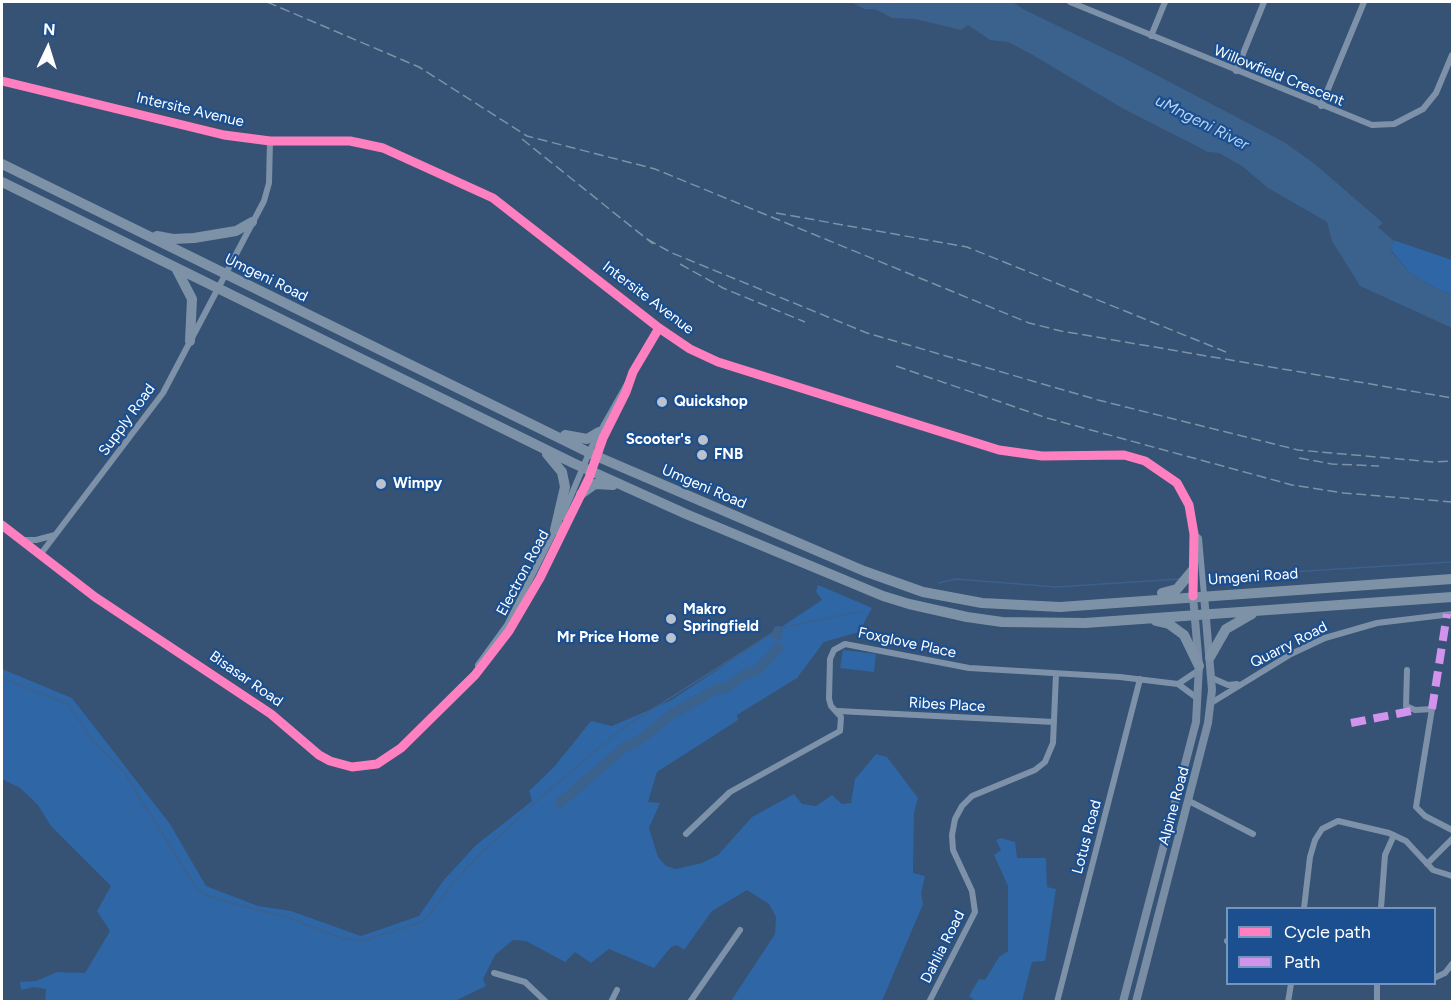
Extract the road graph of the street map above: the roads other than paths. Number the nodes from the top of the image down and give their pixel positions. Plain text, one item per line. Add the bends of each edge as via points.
1 (1070, 2) edge
2 (1165, 2) edge
3 (1264, 2) edge
4 (1364, 2) edge
5 (1151, 36) junction
6 (1452, 55) edge
7 (1236, 71) junction
8 (2, 81) edge
9 (1321, 106) junction
10 (270, 141) junction
11 (2, 164) edge
12 (2, 182) edge
13 (252, 222) junction
14 (133, 230) junction
15 (176, 268) junction
16 (225, 274) junction
17 (217, 288) junction
18 (659, 328) junction
19 (190, 341) junction
20 (628, 383) junction
21 (544, 432) junction
22 (599, 432) junction
23 (535, 445) junction
24 (593, 454) junction
25 (588, 470) junction
26 (627, 488) junction
27 (581, 494) junction
28 (2, 525) edge
29 (555, 530) junction
30 (1194, 534) junction
31 (56, 535) junction
32 (20, 540) junction
33 (40, 555) junction
34 (1193, 570) junction
35 (1452, 579) edge
36 (1199, 596) junction
37 (1452, 597) edge
38 (1066, 607) junction
39 (1260, 611) junction
40 (1452, 614) edge
41 (1201, 615) junction
42 (1149, 620) junction
43 (1210, 657) junction
44 (1199, 668) junction
45 (1407, 670) dead end
46 (1056, 674) junction
47 (1212, 678) junction
48 (1140, 679) junction
49 (468, 680) junction
50 (1244, 682) junction
51 (1178, 684) junction
52 (1199, 700) junction
53 (1211, 703) junction
54 (838, 711) junction
55 (1054, 722) junction
56 (1189, 801) junction
57 (1452, 830) edge
58 (686, 834) dead end
59 (1254, 834) dead end
60 (1394, 835) junction
61 (1452, 839) edge
62 (1427, 864) junction
63 (1452, 876) edge
64 (1304, 907) edge
65 (1381, 907) edge
66 (740, 930) dead end
67 (1147, 955) junction
68 (1452, 964) edge
69 (1130, 971) junction
70 (494, 973) dead end
71 (1436, 977) edge
72 (1291, 985) edge
73 (1377, 985) edge
74 (618, 990) dead end
75 (546, 1002) edge
76 (611, 1002) edge
77 (690, 1002) edge
78 (929, 1002) edge
79 (1058, 1002) edge
80 (1123, 1002) edge
81 (1136, 1002) edge
82 (1288, 1002) edge
83 (1377, 1002) edge

1 - 5 street, Willowfield Crescent
2 - 5 street
3 - 7 street
4 - 9 street
5 - 7 street, Willowfield Crescent
6 - 9 street, Willowfield Crescent via 1433,98 1405,121 1372,125
7 - 9 street, Willowfield Crescent
8 - 10 street, Intersite Avenue via 224,135
10 - 13 street, Supply Road via 269,183
10 - 18 street, Intersite Avenue via 364,142 461,181 507,208
11 - 14 highway, Umgeni Road
12 - 15 highway, Umgeni Road
13 - 14 highway via 236,231 183,239
13 - 16 street, Supply Road
14 - 16 highway, Umgeni Road
15 - 17 highway, Umgeni Road
15 - 19 highway via 192,299
16 - 17 street, Supply Road
16 - 21 highway, Umgeni Road
17 - 19 street, Supply Road
17 - 23 highway, Umgeni Road
18 - 20 street
18 - 30 street, Intersite Avenue via 690,349 724,364 992,448 1042,456 1115,454 1138,458 1179,486 1189,506
19 - 31 street, Supply Road via 163,393
20 - 22 street
20 - 24 street
21 - 22 highway via 581,439
21 - 24 highway, Umgeni Road
22 - 24 street
23 - 25 highway, Umgeni Road
23 - 29 highway via 558,464 564,481 564,498
24 - 25 street
24 - 38 highway, Umgeni Road via 900,585 982,603
25 - 26 highway, Umgeni Road
25 - 27 street, Electron Road
25 - 29 street, Electron Road
26 - 27 highway via 595,484
26 - 42 highway, Umgeni Road via 883,596 938,612 1041,624
27 - 49 street, Electron Road via 509,632
28 - 32 street, Bisasar Road
29 - 49 street, Electron Road via 507,625
30 - 34 street, Intersite Avenue
30 - 36 street, Intersite Avenue via 1199,538
31 - 32 street
31 - 33 street, Supply Road
32 - 33 street, Bisasar Road
33 - 49 street, Bisasar Road via 118,614 272,714 319,755 341,765 369,766 393,755
34 - 36 street, Intersite Avenue
34 - 38 highway via 1181,586 1171,591
35 - 36 highway, Umgeni Road
36 - 38 highway, Umgeni Road
36 - 41 main road
37 - 39 highway, Umgeni Road
39 - 41 highway, Umgeni Road
39 - 43 highway via 1226,629
40 - 50 street, Quarry Road via 1344,631 1298,650
41 - 42 highway, Umgeni Road
41 - 43 main road, Alpine Road
41 - 44 main road, Alpine Road
42 - 44 highway via 1169,624 1184,635
43 - 47 main road, Alpine Road
44 - 51 street
44 - 52 main road, Alpine Road
45 - 57 street via 1406,706 1432,709 1416,804 1425,816
46 - 48 street, Foxglove Place
46 - 54 street, Foxglove Place via 958,667 845,644 834,650 830,659 829,699
46 - 55 street, Dahlia Road
47 - 50 street, Quarry Road via 1232,686
47 - 53 main road, Alpine Road
48 - 51 street, Foxglove Place
48 - 79 street, Lotus Road
50 - 53 street, Quarry Road
51 - 52 street, Foxglove Place
52 - 69 main road, Alpine Road
53 - 56 main road, Alpine Road
54 - 55 street, Ribes Place
54 - 58 street via 842,724 836,734 730,792
55 - 78 street, Dahlia Road via 1052,748 1045,762 1035,770 980,791 958,812 952,842 972,891 975,912
56 - 59 street
56 - 67 main road, Alpine Road
60 - 62 street
60 - 64 street via 1342,821 1322,829 1311,850
60 - 65 street via 1385,855
61 - 62 street
62 - 63 street
66 - 77 street
67 - 69 main road via 1140,955
67 - 81 main road, Alpine Road
68 - 71 street
69 - 80 main road, Alpine Road
70 - 75 street via 525,982
72 - 82 street
73 - 83 street
74 - 76 street

